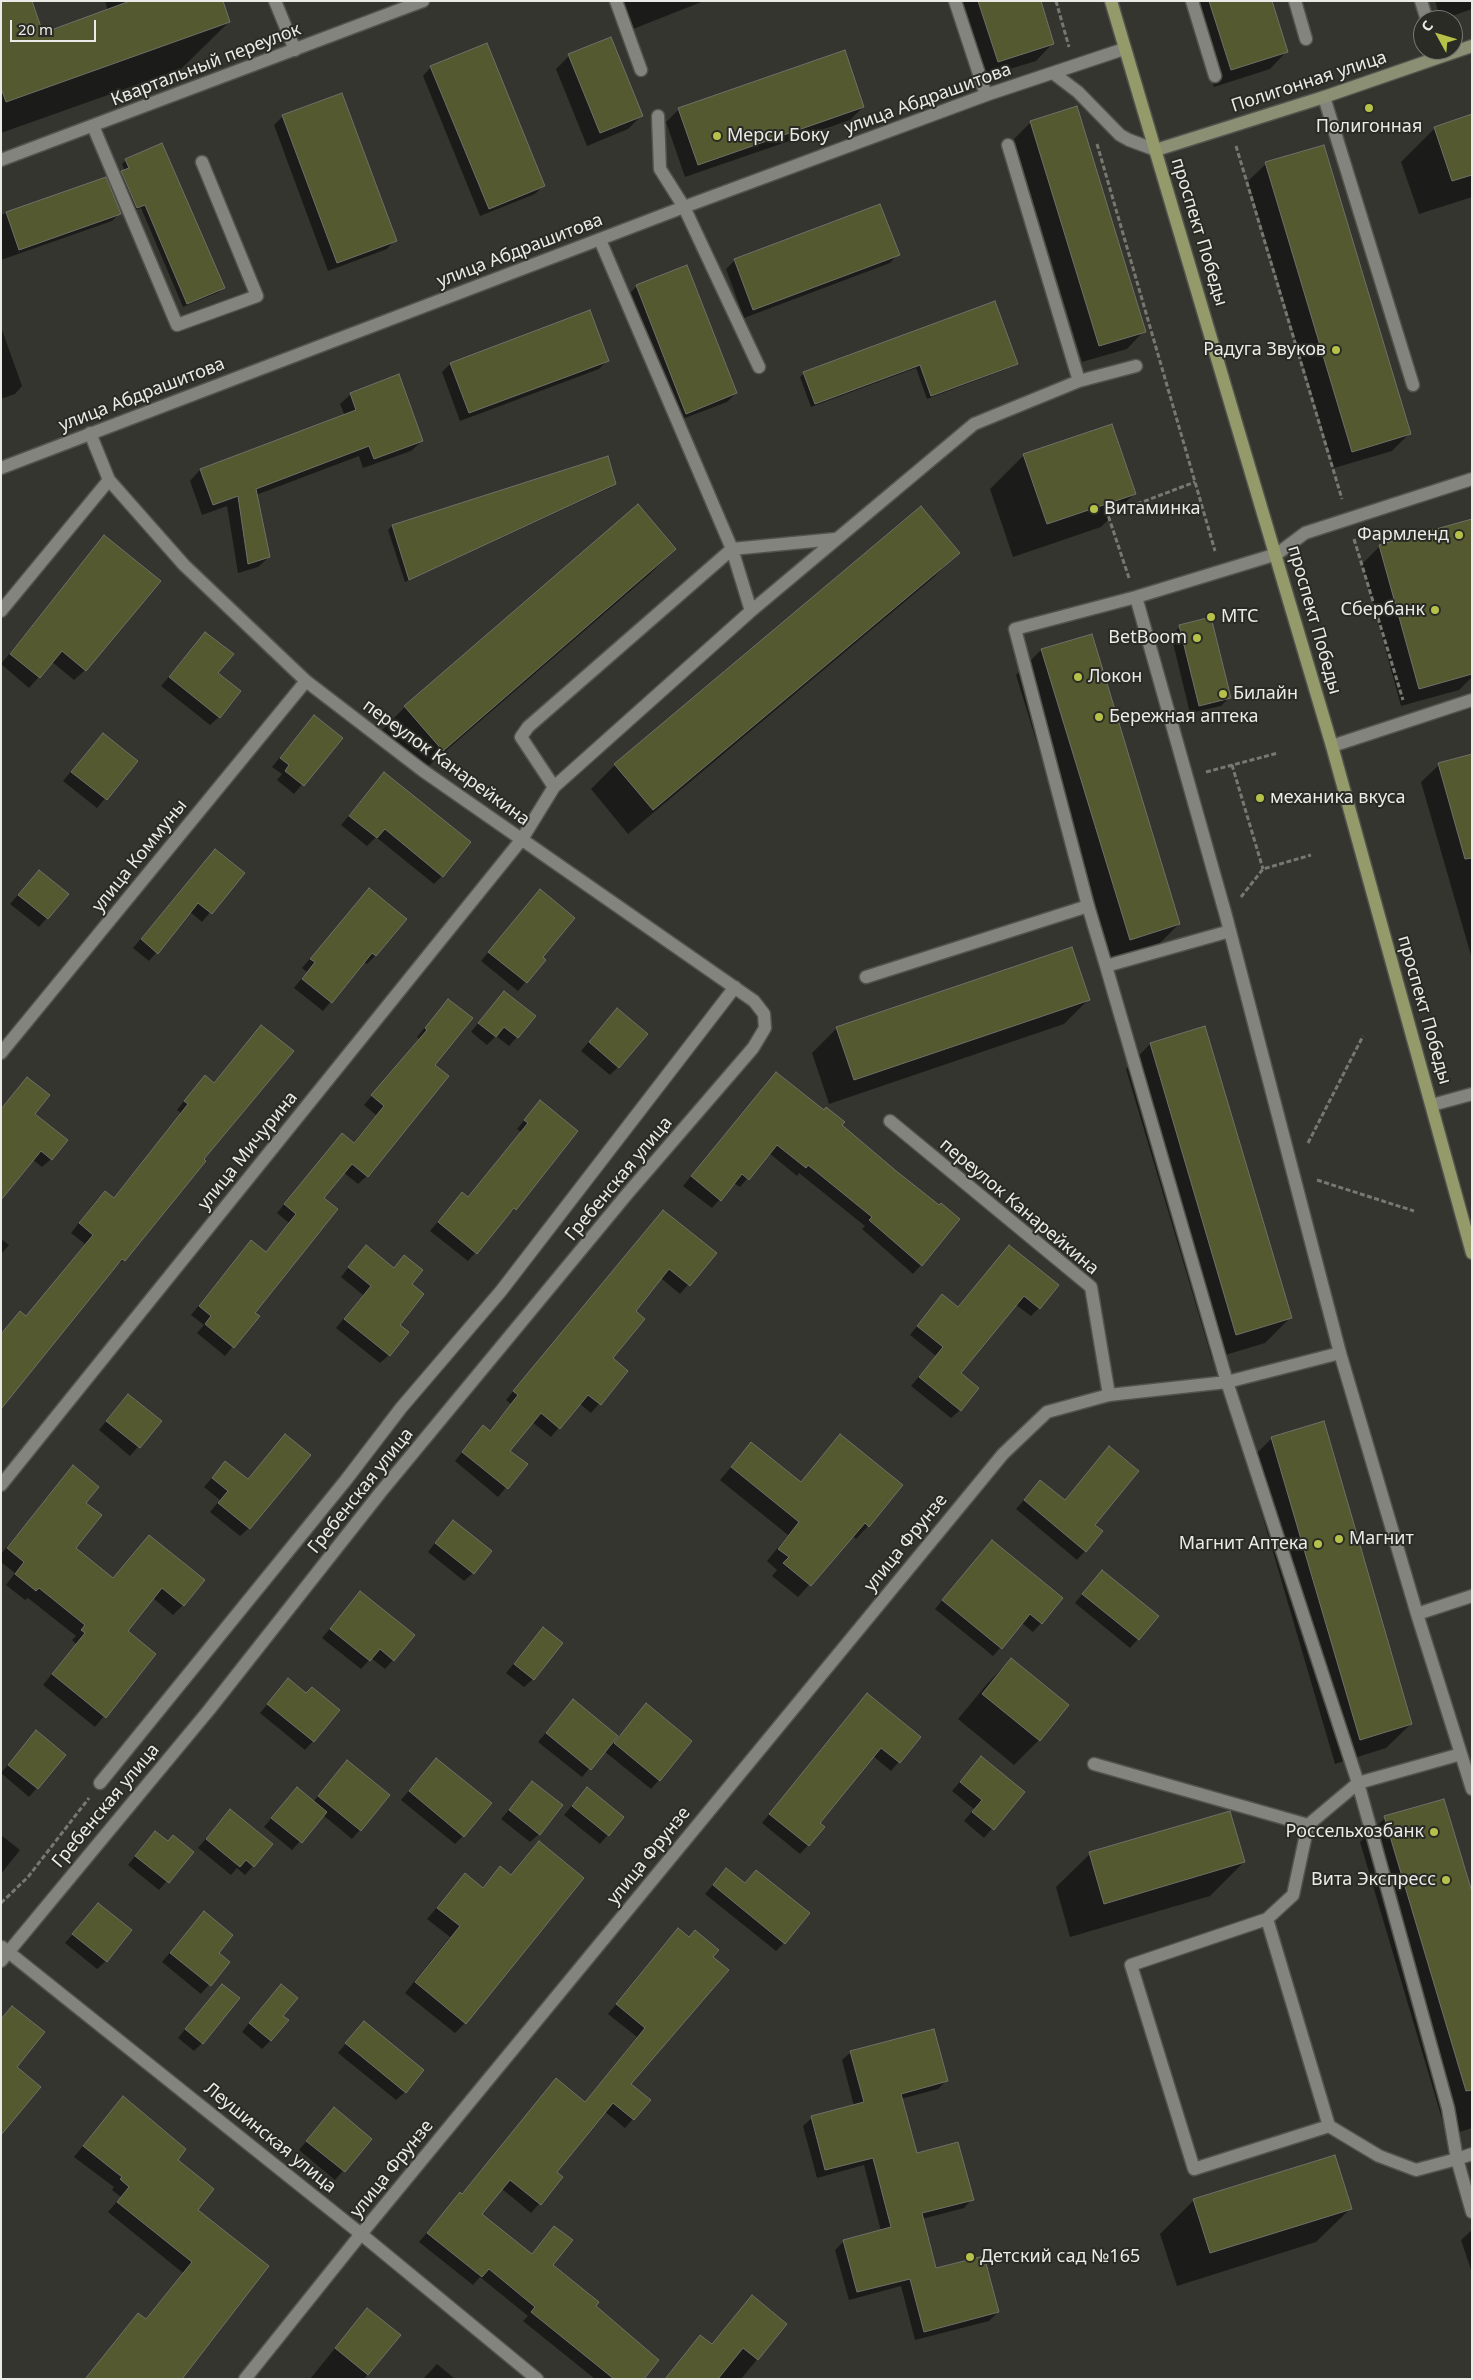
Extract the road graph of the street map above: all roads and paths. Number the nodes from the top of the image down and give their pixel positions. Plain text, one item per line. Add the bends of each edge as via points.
1 (275, 1) edge
2 (423, 1) edge
3 (616, 1) edge
4 (955, 1) edge
5 (1056, 1) edge
6 (1111, 1) edge
7 (1192, 1) edge
8 (1295, 1) edge
9 (1306, 39) dead end
10 (1124, 49) junction
11 (295, 50) junction
12 (1422, 60) edge
13 (1075, 66) junction
14 (641, 70) dead end
15 (1053, 72) junction
16 (1215, 76) dead end
17 (986, 95) junction
18 (1324, 97) junction
19 (658, 116) dead end
20 (93, 126) junction
21 (1230, 126) junction
22 (1095, 137) dead end
23 (1008, 145) dead end
24 (1156, 150) junction
25 (1, 160) edge
26 (202, 162) dead end
27 (684, 207) junction
28 (600, 240) junction
29 (1136, 366) dead end
30 (759, 367) dead end
31 (1079, 381) junction
32 (1413, 385) dead end
33 (90, 433) junction
34 (1, 468) edge
35 (1472, 479) edge
36 (108, 480) junction
37 (1195, 482) junction
38 (1348, 519) junction
39 (835, 539) junction
40 (732, 549) junction
41 (1276, 554) junction
42 (1220, 571) junction
43 (1136, 597) junction
44 (1, 611) edge
45 (751, 612) junction
46 (306, 681) junction
47 (1472, 700) edge
48 (1410, 722) junction
49 (1332, 746) junction
50 (1278, 753) dead end
51 (1232, 765) junction
52 (1188, 777) junction
53 (554, 787) junction
54 (522, 838) junction
55 (1311, 855) dead end
56 (1263, 869) junction
57 (1088, 906) junction
58 (1226, 916) junction
59 (1230, 931) junction
60 (1106, 966) junction
61 (866, 977) dead end
62 (735, 987) junction
63 (1363, 1036) dead end
64 (752, 1048) joint
65 (1, 1053) edge
66 (1472, 1094) edge
67 (1432, 1105) junction
68 (890, 1121) dead end
69 (1293, 1172) junction
70 (1414, 1210) dead end
71 (1472, 1253) edge
72 (1340, 1353) junction
73 (1227, 1382) junction
74 (1109, 1395) junction
75 (1, 1486) edge
76 (1472, 1596) edge
77 (1417, 1614) junction
78 (1461, 1754) junction
79 (1094, 1764) dead end
80 (100, 1783) joint
81 (1358, 1783) junction
82 (1472, 1789) edge
83 (1308, 1826) junction
84 (1, 1903) edge
85 (1266, 1919) junction
86 (4, 1953) edge
87 (1329, 2126) junction
88 (1472, 2154) edge
89 (1457, 2159) junction
90 (1472, 2212) edge
91 (361, 2234) junction
92 (245, 2379) edge
93 (537, 2379) edge

1 - 11 street
2 - 11 street, Квартальный переулок
3 - 14 street
4 - 17 street
5 - 13 path
6 - 10 main road, проспект Победы
7 - 16 street
8 - 9 street
10 - 13 street, улица Абдрашитова
10 - 24 main road, проспект Победы
11 - 20 street, Квартальный переулок
12 - 18 main road, Полигонная улица
13 - 15 street, улица Абдрашитова
15 - 17 street, улица Абдрашитова
15 - 24 street via 1078,92 1120,135
17 - 27 street, улица Абдрашитова
18 - 21 main road, Полигонная улица
18 - 32 street
19 - 27 street via 660,169
20 - 25 street, Квартальный переулок
20 - 26 street via 177,326 257,296
21 - 24 main road, Полигонная улица
21 - 38 path
22 - 37 path
23 - 31 street
24 - 41 main road, проспект Победы
27 - 28 street, улица Абдрашитова
27 - 30 street
28 - 33 street, улица Абдрашитова
28 - 40 street
29 - 31 street, улица Мичурина
31 - 39 street, улица Мичурина via 974,424
33 - 34 street, улица Абдрашитова
33 - 36 street
35 - 38 street
36 - 44 street
36 - 46 street, переулок Канарейкина via 184,566
37 - 42 path
37 - 43 path via 1108,515
38 - 41 street via 1305,533
38 - 48 path
39 - 40 street
39 - 45 street, улица Мичурина
40 - 45 street
40 - 53 street via 528,727 521,738
41 - 42 street
41 - 49 main road, проспект Победы
42 - 43 street
43 - 52 street
43 - 57 street via 1015,629
45 - 53 street, улица Мичурина
46 - 54 street, переулок Канарейкина via 422,770
46 - 65 street, улица Коммуны
47 - 48 street
48 - 49 street
49 - 67 main road, проспект Победы
50 - 51 path
51 - 52 path
51 - 56 path
52 - 58 street
53 - 54 street, улица Мичурина
54 - 62 street, переулок Канарейкина
54 - 75 street, улица Мичурина
55 - 56 path
56 - 58 path
57 - 60 street
57 - 61 street
58 - 59 street
59 - 60 street
59 - 69 street
60 - 73 street
62 - 64 street, переулок Канарейкина via 754,1001 764,1014 765,1028
62 - 80 street, Гребенская улица via 502,1291 401,1408
63 - 69 path
64 - 86 street, Гребенская улица via 380,1493 209,1710
66 - 67 street
67 - 71 main road, проспект Победы
68 - 74 street, переулок Канарейкина via 1091,1287
69 - 70 path
69 - 72 street
72 - 73 street, улица Фрунзе
72 - 77 street
73 - 74 street, улица Фрунзе
73 - 81 street
74 - 91 street, улица Фрунзе via 1047,1412 1002,1454
76 - 77 street
77 - 78 street
78 - 81 street
78 - 82 street
79 - 83 street
80 - 84 path via 28,1877
81 - 83 street
81 - 89 street via 1448,2108
83 - 85 street via 1293,1895
85 - 87 street
85 - 87 street via 1131,1965 1194,2169
86 - 91 street, Леушинская улица
87 - 89 street via 1379,2156 1416,2170
88 - 89 street
89 - 90 street
91 - 92 street, улица Фрунзе
91 - 93 street, Леушинская улица

